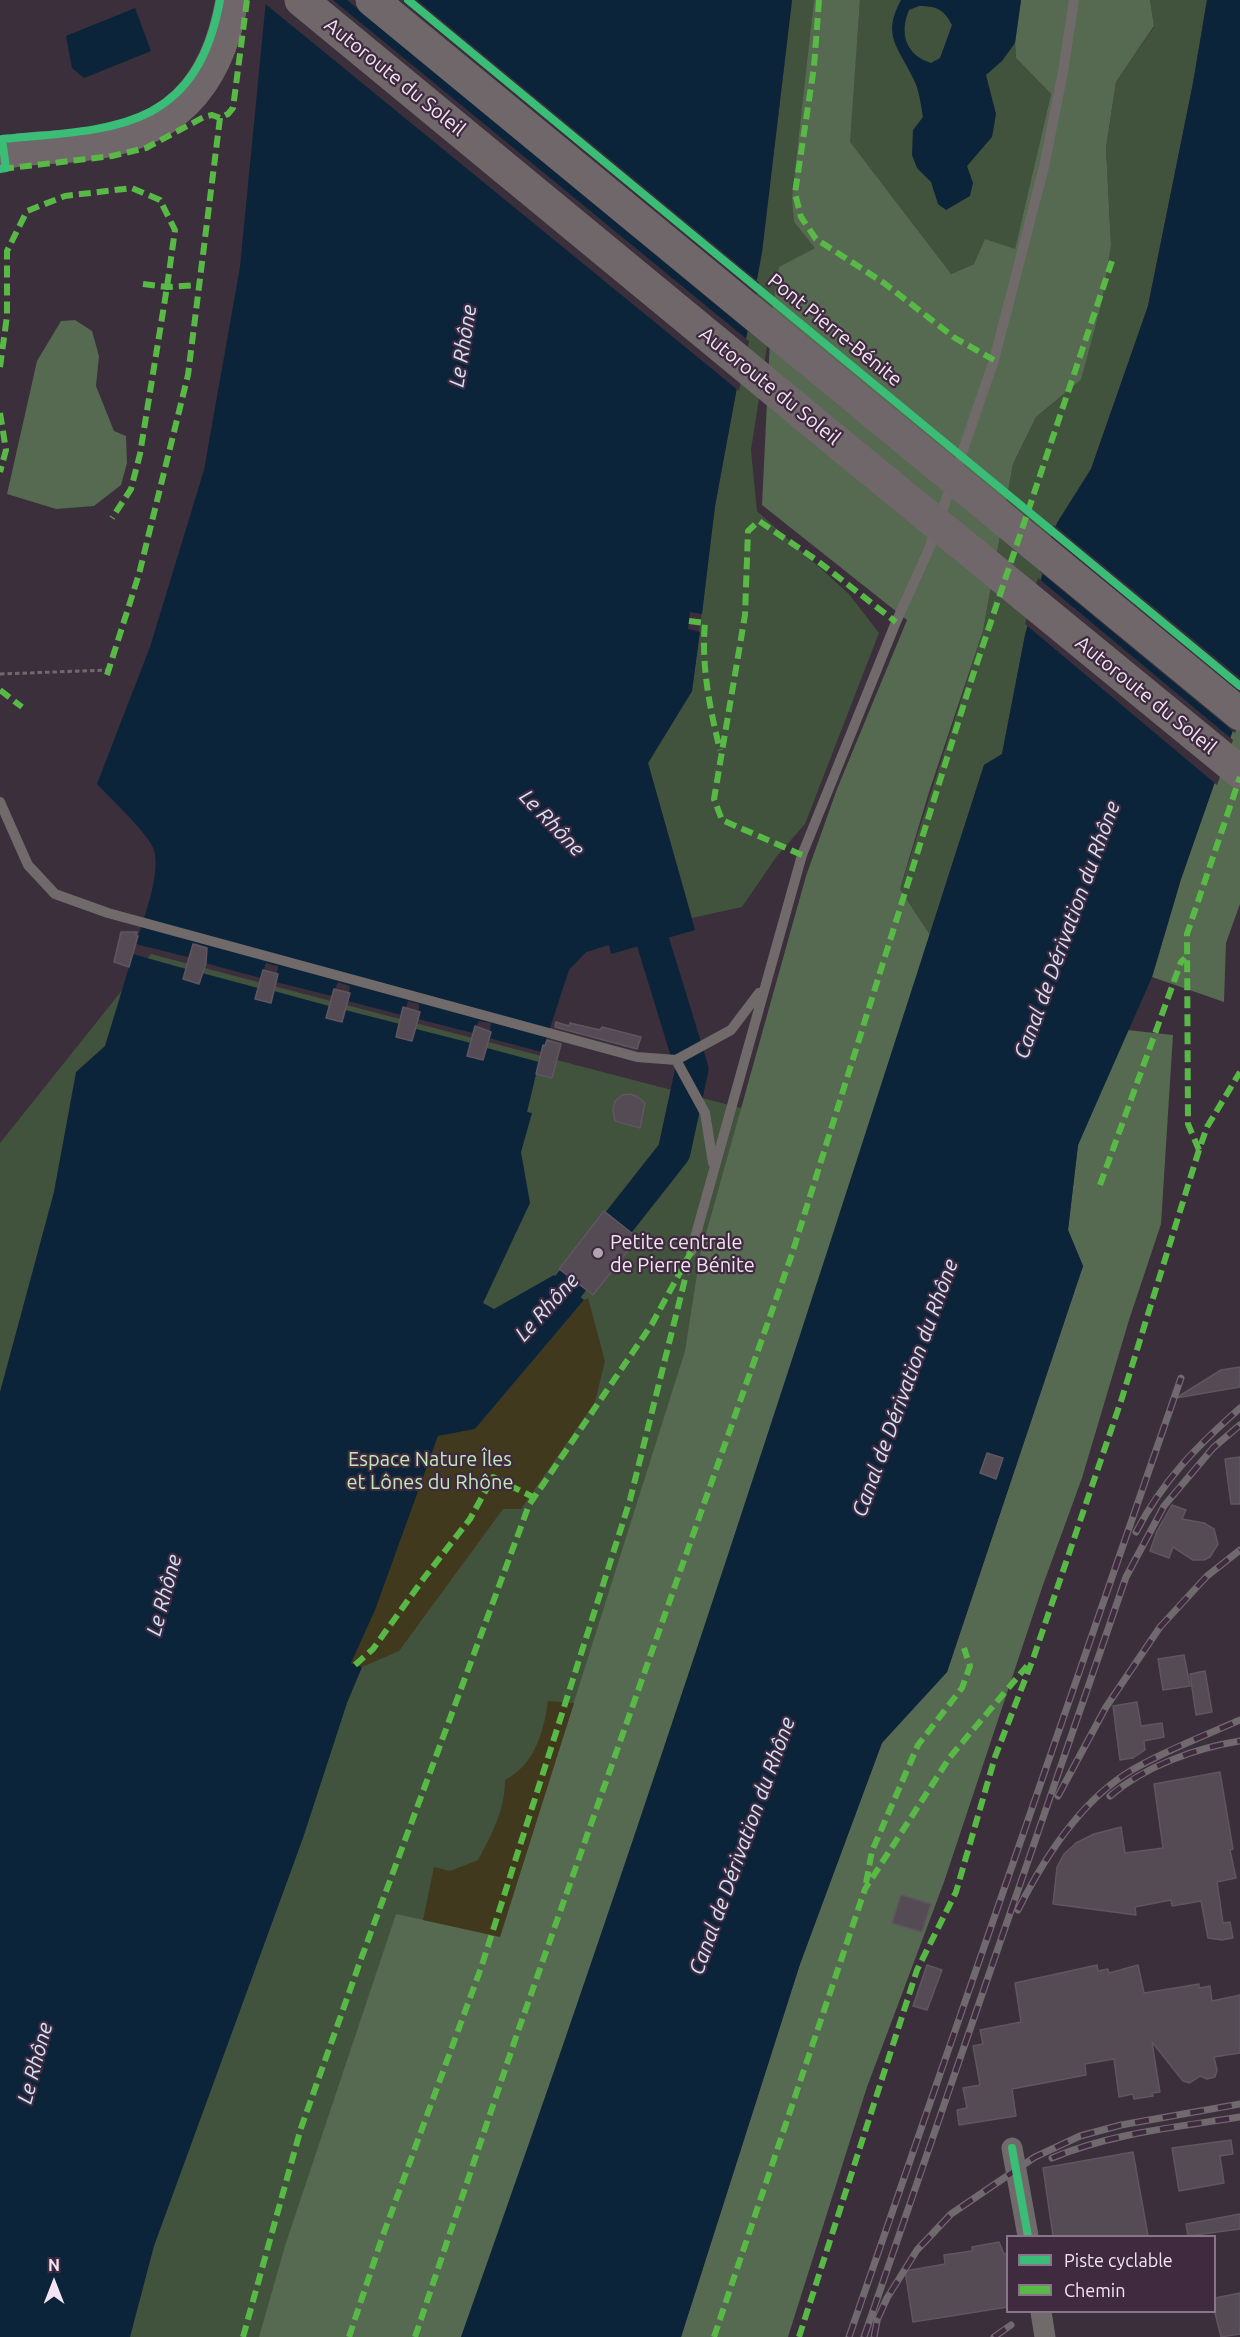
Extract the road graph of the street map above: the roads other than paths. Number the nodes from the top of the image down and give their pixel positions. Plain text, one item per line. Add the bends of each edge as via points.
1 (231, 0) edge
2 (301, 0) edge
3 (372, 0) edge
4 (1074, 0) edge
5 (0, 154) edge
6 (1240, 714) edge
7 (1240, 772) edge
8 (0, 802) edge
9 (763, 988) junction
10 (676, 1060) junction
11 (714, 1167) junction
12 (691, 1252) dead end
13 (1012, 2148) dead end
14 (1028, 2235) edge
15 (1041, 2313) edge
16 (1046, 2337) edge

1 - 5 highway via 221,43 207,74 189,98 164,120 110,141
2 - 7 highway, Autoroute du Soleil, bridge
3 - 6 highway, bridge
4 - 9 lane via 1044,167 994,360 929,549 802,855
8 - 10 lane via 27,865 56,894 108,913 637,1057
9 - 10 lane via 731,1030
9 - 11 lane
10 - 11 lane via 705,1113
11 - 12 lane
13 - 14 street
15 - 16 street

